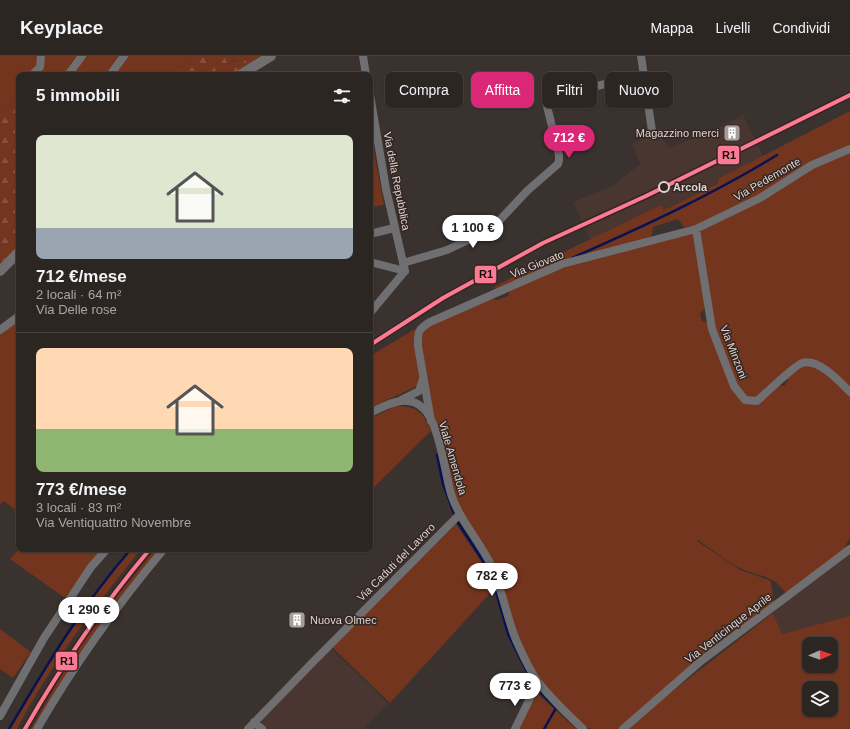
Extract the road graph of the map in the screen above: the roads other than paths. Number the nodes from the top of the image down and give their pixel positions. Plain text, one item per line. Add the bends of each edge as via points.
1 (41, 56) edge
2 (82, 56) edge
3 (124, 56) edge
4 (271, 56) edge
5 (363, 56) edge
6 (641, 56) edge
7 (35, 72) edge
8 (70, 72) edge
9 (112, 72) edge
10 (245, 72) edge
11 (366, 72) edge
12 (643, 72) edge
13 (605, 84) edge
14 (648, 108) edge
15 (373, 112) edge
16 (652, 131) dead end
17 (850, 150) edge
18 (394, 228) junction
19 (696, 229) junction
20 (373, 233) edge
21 (16, 255) edge
22 (373, 262) edge
23 (404, 267) junction
24 (0, 271) edge
25 (373, 308) edge
26 (16, 318) edge
27 (0, 330) edge
28 (423, 379) junction
29 (850, 392) edge
30 (401, 400) junction
31 (373, 412) edge
32 (431, 421) junction
33 (457, 517) junction
34 (850, 550) edge
35 (104, 552) edge
36 (162, 552) edge
37 (536, 687) junction
38 (0, 716) edge
39 (254, 722) junction
40 (37, 729) edge
41 (248, 729) edge
42 (262, 729) edge
43 (515, 729) edge
44 (584, 729) edge
45 (623, 729) edge

1 - 7 street via 40,68
2 - 8 street
3 - 9 street
4 - 10 main road
5 - 11 street
6 - 12 street
13 - 23 street via 545,98 560,160 556,167 537,181 485,232
14 - 16 street
15 - 18 street, Via della Repubblica
17 - 19 street, Via Pedemonte via 812,165 760,198
18 - 20 street
18 - 23 street, Via della Repubblica
19 - 28 street, Via Giovato via 562,264 430,322 419,330 418,334
19 - 29 street, Via Minzoni via 712,329 734,386 745,400 757,401 794,368 801,363 809,362 832,373
21 - 24 main road
22 - 23 street
23 - 25 street
26 - 27 street
28 - 30 street via 419,391
28 - 32 street, Via Giovato
30 - 31 street
30 - 32 street, Viale Amendola via 424,408
32 - 33 street, Viale Amendola via 439,442
33 - 37 street, Viale Amendola via 489,562 498,580 516,640
33 - 39 street, Via Caduti del Lavoro
34 - 45 street, Via Venticinque Aprile via 701,661
35 - 38 street via 91,567 44,638
36 - 40 street via 107,621
37 - 43 street
37 - 44 street, Viale Amendola
39 - 41 street, Via Caduti del Lavoro
39 - 42 street

